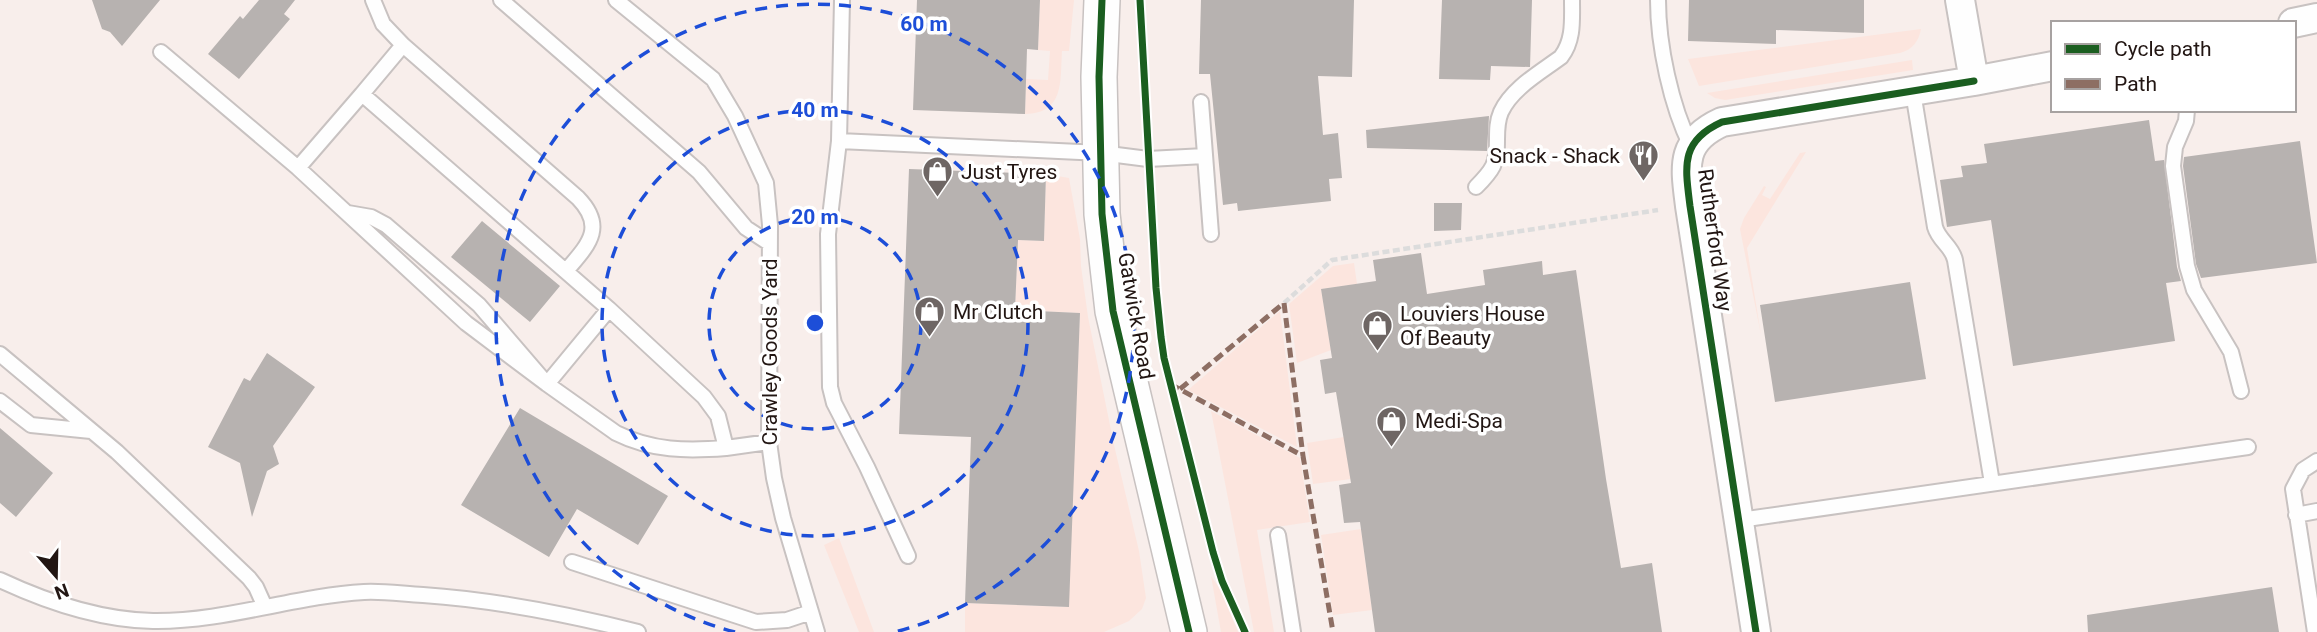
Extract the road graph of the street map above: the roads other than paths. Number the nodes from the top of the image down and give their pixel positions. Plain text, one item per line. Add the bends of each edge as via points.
1 (373, 0) edge
2 (501, 0) edge
3 (616, 0) edge
4 (842, 0) edge
5 (1102, 0) edge
6 (1572, 0) edge
7 (1658, 0) edge
8 (1960, 0) edge
9 (2317, 19) edge
10 (2296, 22) edge
11 (403, 45) junction
12 (161, 52) dead end
13 (2051, 66) edge
14 (1974, 81) junction
15 (1913, 92) junction
16 (362, 94) junction
17 (1201, 102) dead end
18 (2187, 112) edge
19 (839, 141) junction
20 (1691, 146) junction
21 (1101, 153) junction
22 (1205, 156) junction
23 (298, 169) junction
24 (1476, 187) dead end
25 (346, 213) junction
26 (1211, 234) dead end
27 (769, 243) junction
28 (565, 271) junction
29 (609, 309) junction
30 (0, 354) edge
31 (547, 384) junction
32 (2241, 391) dead end
33 (0, 401) edge
34 (93, 432) junction
35 (769, 442) junction
36 (2248, 447) dead end
37 (726, 448) junction
38 (2317, 461) edge
39 (1992, 483) junction
40 (2317, 511) edge
41 (2296, 515) junction
42 (1740, 520) junction
43 (1278, 535) dead end
44 (908, 556) dead end
45 (572, 562) dead end
46 (0, 580) edge
47 (265, 607) junction
48 (811, 612) junction
49 (638, 632) edge
50 (817, 632) edge
51 (1189, 632) edge
52 (1293, 632) edge
53 (1756, 632) edge
54 (2315, 632) edge

1 - 11 lane via 383,24
2 - 27 lane via 699,172 746,228
3 - 27 lane, Crawley Goods Yard via 705,72 726,99 766,183
4 - 19 lane
5 - 21 street, Gatwick Road
6 - 24 lane via 1567,50 1501,111 1494,164
7 - 20 lane via 1674,95
8 - 14 street
9 - 10 street
11 - 16 lane
11 - 28 lane via 584,204 594,222 593,230
12 - 23 lane
13 - 14 street, Rutherford Way
14 - 15 street, Rutherford Way
15 - 20 street, Rutherford Way via 1722,122 1707,129
15 - 39 lane via 1935,227 1954,255
16 - 23 lane
16 - 28 lane
17 - 22 lane
18 - 32 lane via 2173,166 2187,266 2194,290 2231,352
19 - 21 lane
19 - 44 lane via 828,234 830,387
20 - 42 street, Rutherford Way via 1686,165 1690,206
21 - 22 lane via 1148,159
21 - 51 street, Gatwick Road via 1102,215 1113,311
22 - 26 lane
23 - 25 lane
25 - 31 lane via 466,323
25 - 31 lane via 386,225 470,296
27 - 35 lane, Crawley Goods Yard
28 - 29 lane
29 - 31 lane
29 - 37 lane via 710,403
30 - 34 lane
31 - 37 lane via 629,439 679,450
33 - 34 lane via 31,425
34 - 47 lane via 249,578
35 - 37 lane
35 - 48 lane, Crawley Goods Yard via 783,518
36 - 39 lane
38 - 41 lane via 2307,466 2295,483
39 - 42 lane
40 - 41 lane
41 - 54 lane
42 - 53 street, Rutherford Way
43 - 52 lane
45 - 48 lane via 756,622 787,620
46 - 47 lane via 85,611 130,619 172,620
47 - 49 lane via 350,593 400,593 553,611
48 - 50 lane, Crawley Goods Yard

